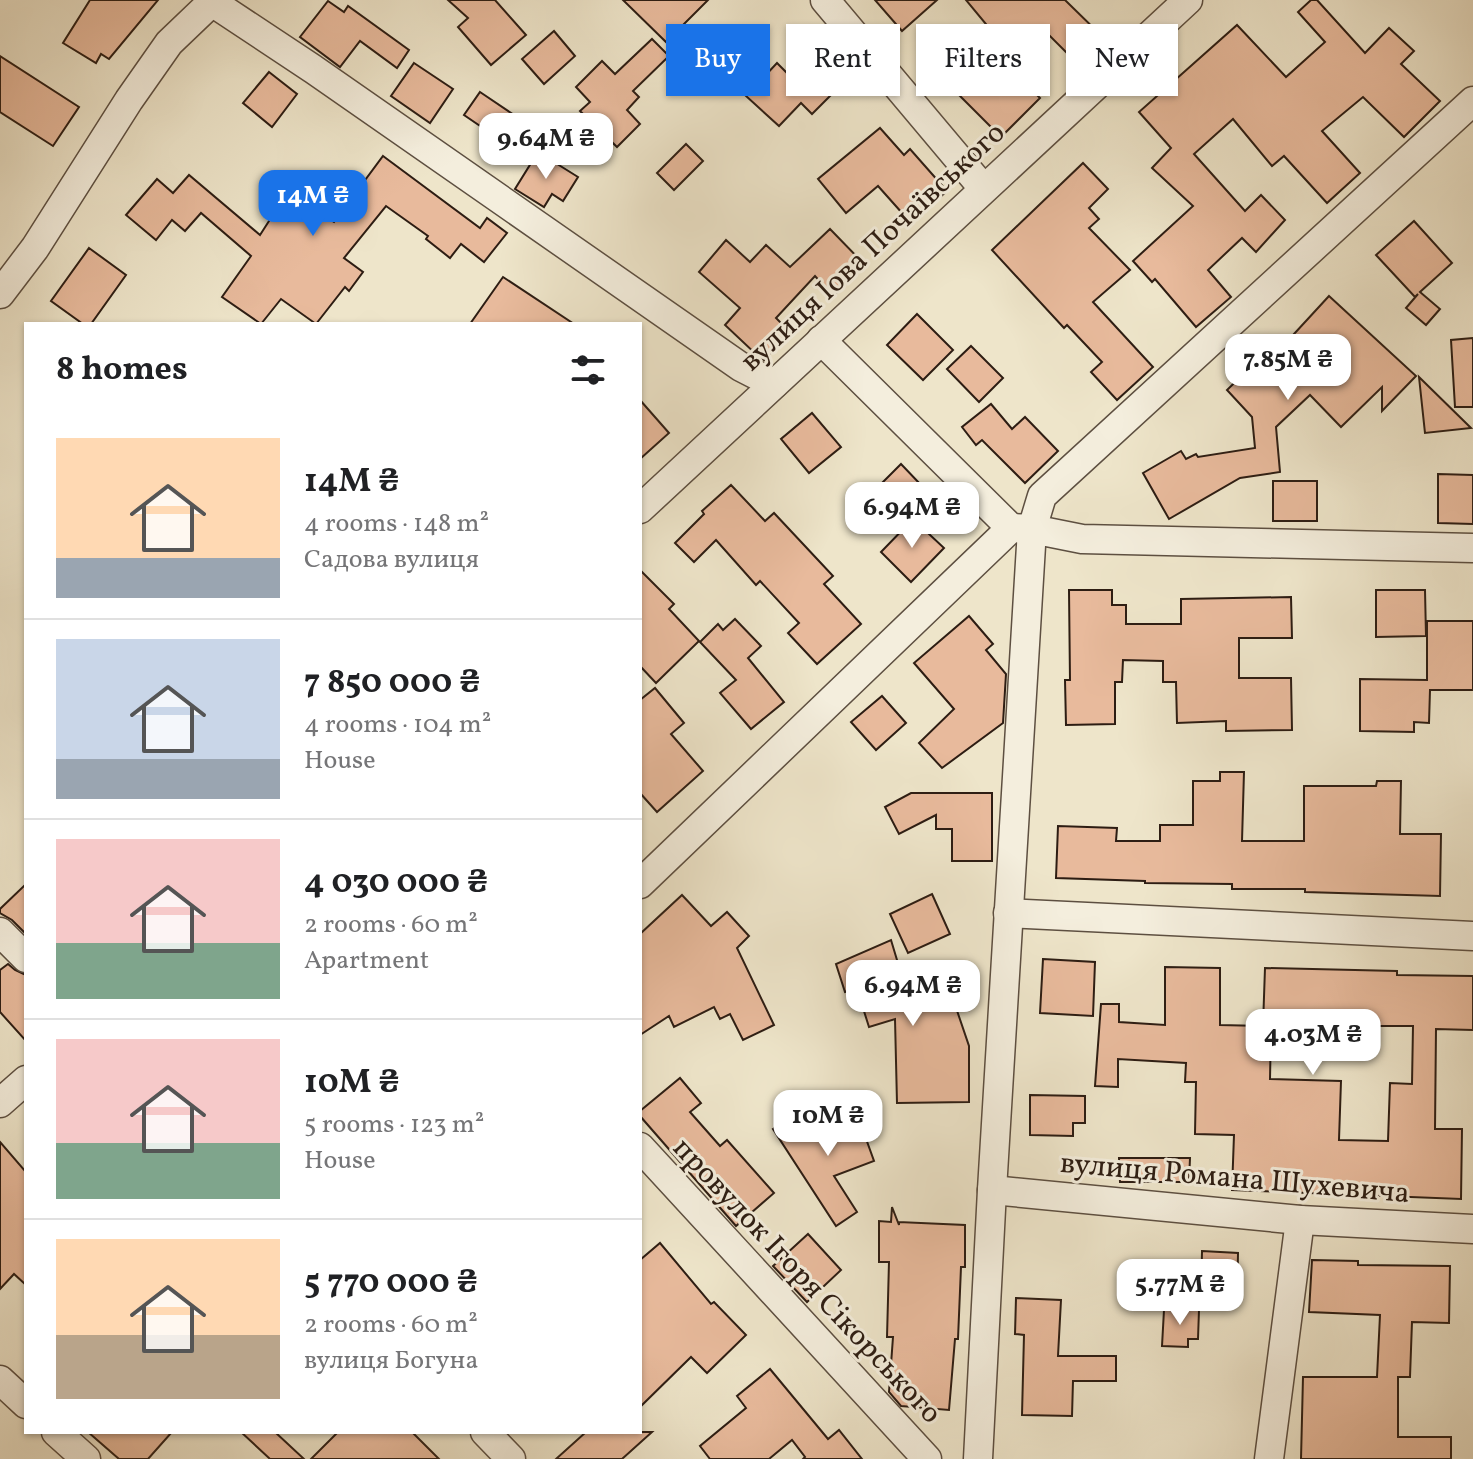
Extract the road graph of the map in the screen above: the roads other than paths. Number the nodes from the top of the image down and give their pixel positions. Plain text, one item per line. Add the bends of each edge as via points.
1 (825, 0) edge
2 (1188, 0) edge
3 (213, 1) edge
4 (1473, 101) edge
5 (983, 188) junction
6 (0, 294) edge
7 (821, 340) junction
8 (774, 384) junction
9 (642, 507) edge
10 (1021, 528) junction
11 (1473, 548) edge
12 (642, 882) edge
13 (1008, 913) junction
14 (0, 932) edge
15 (1473, 936) edge
16 (24, 956) edge
17 (24, 1082) edge
18 (0, 1103) edge
19 (642, 1149) edge
20 (992, 1190) junction
21 (1300, 1220) junction
22 (1473, 1229) edge
23 (0, 1380) edge
24 (24, 1402) edge
25 (58, 1434) edge
26 (487, 1434) edge
27 (86, 1459) edge
28 (511, 1459) edge
29 (927, 1459) edge
30 (978, 1459) edge
31 (1269, 1459) edge

1 - 5 street
2 - 5 street, вулиця Іова Почаївського
3 - 6 street via 169,43
3 - 8 street via 741,367
4 - 10 street via 1042,496
5 - 7 street, вулиця Іова Почаївського
7 - 8 street, вулиця Іова Почаївського
7 - 10 street
8 - 9 street, вулиця Іова Почаївського
10 - 11 street via 1082,539
10 - 12 street
10 - 13 street
13 - 15 street
13 - 20 street
14 - 16 street
17 - 18 street
19 - 29 street, провулок Ігоря Сікорського
20 - 21 street, вулиця Романа Шухевича
20 - 30 street
21 - 22 street, вулиця Романа Шухевича
21 - 31 street
23 - 24 street
25 - 27 street
26 - 28 street

